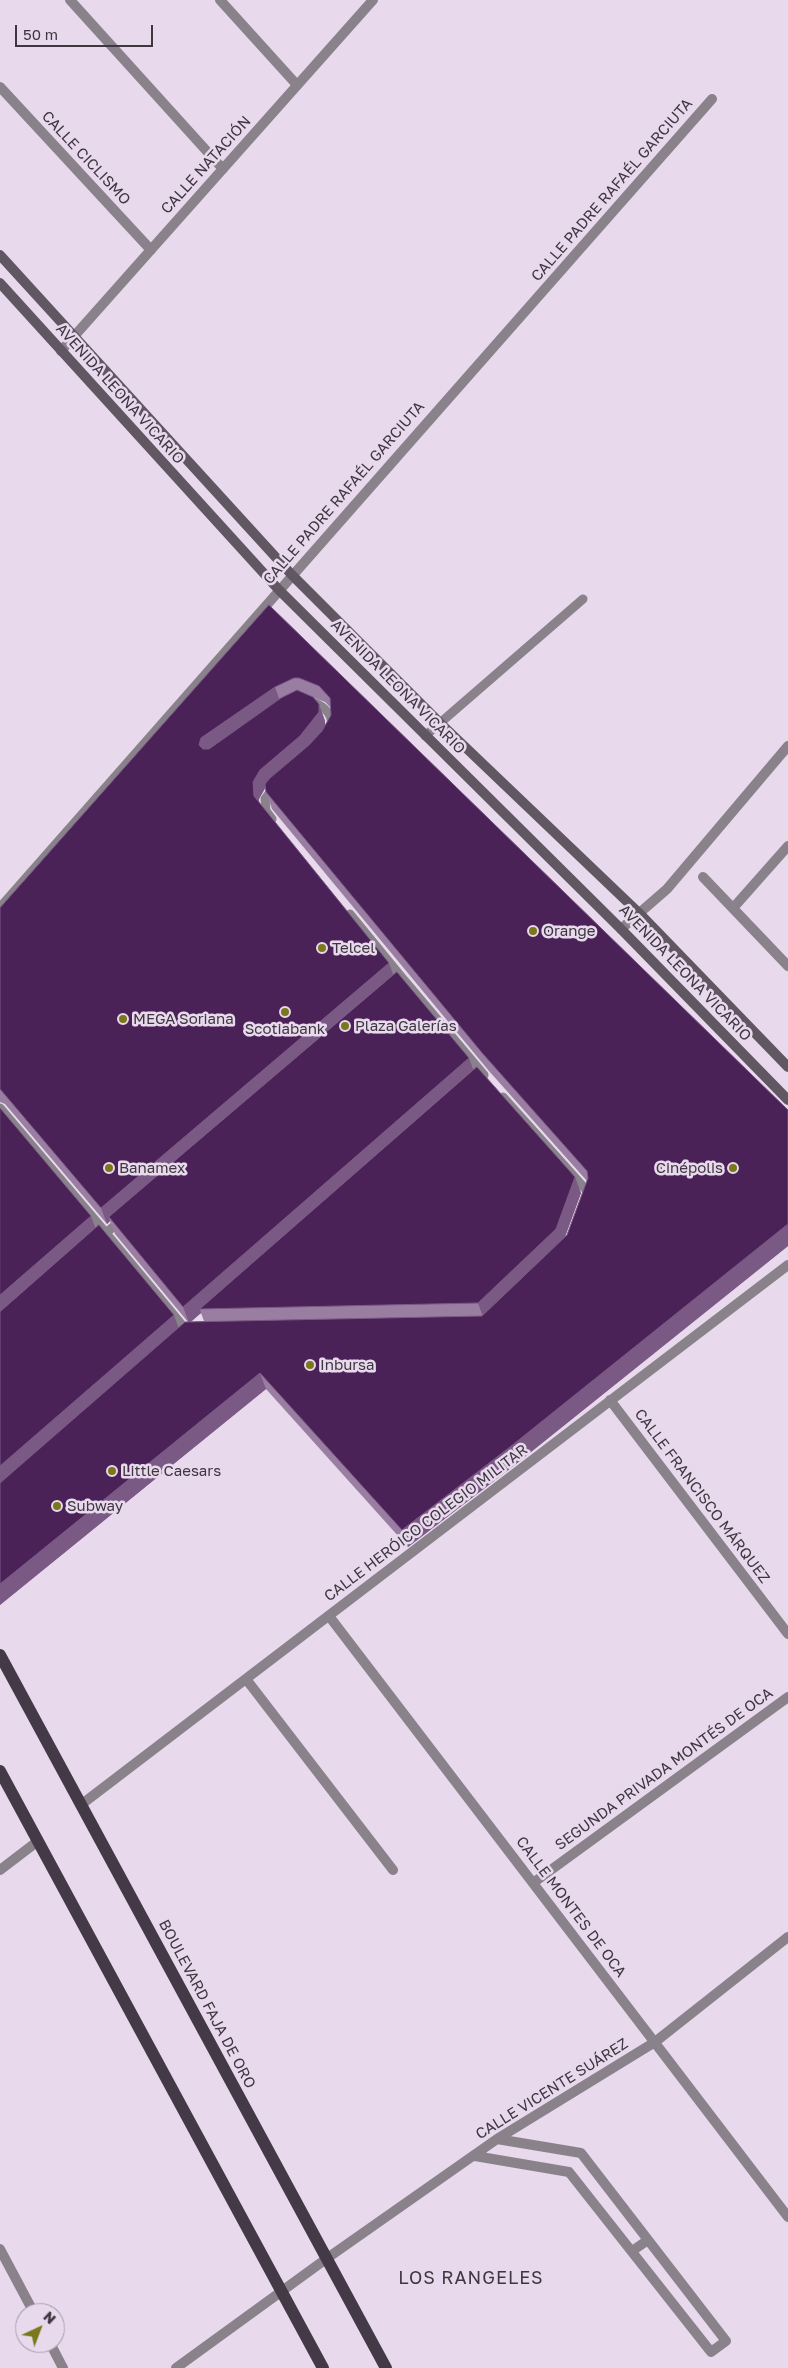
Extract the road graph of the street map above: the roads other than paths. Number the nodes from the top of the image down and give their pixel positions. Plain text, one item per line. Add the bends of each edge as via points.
1 (70, 0) edge
2 (220, 0) edge
3 (371, 1) edge
4 (297, 85) junction
5 (0, 87) edge
6 (712, 100) dead end
7 (223, 169) junction
8 (151, 250) junction
9 (0, 255) edge
10 (0, 283) edge
11 (74, 336) junction
12 (61, 351) junction
13 (292, 575) junction
14 (279, 590) junction
15 (582, 599) dead end
16 (297, 703) edge
17 (440, 723) junction
18 (425, 736) junction
19 (327, 739) edge
20 (788, 746) edge
21 (278, 783) edge
22 (276, 826) edge
23 (788, 846) edge
24 (703, 877) dead end
25 (343, 906) edge
26 (734, 907) junction
27 (0, 908) edge
28 (639, 913) junction
29 (621, 929) junction
30 (788, 966) edge
31 (404, 980) junction
32 (391, 991) edge
33 (788, 1067) edge
34 (788, 1100) edge
35 (0, 1108) edge
36 (582, 1208) edge
37 (126, 1216) edge
38 (106, 1232) junction
39 (92, 1245) edge
40 (788, 1265) edge
41 (181, 1338) edge
42 (610, 1400) junction
43 (329, 1616) junction
44 (788, 1634) edge
45 (0, 1654) edge
46 (246, 1679) junction
47 (788, 1697) edge
48 (0, 1771) edge
49 (82, 1804) junction
50 (38, 1841) junction
51 (0, 1870) edge
52 (393, 1870) dead end
53 (533, 1883) junction
54 (788, 1936) edge
55 (655, 2042) junction
56 (497, 2139) junction
57 (475, 2156) junction
58 (788, 2217) edge
59 (648, 2240) junction
60 (0, 2249) edge
61 (632, 2252) junction
62 (326, 2259) junction
63 (281, 2292) junction
64 (29, 2303) edge
65 (55, 2353) edge
66 (63, 2368) edge
67 (176, 2368) edge
68 (323, 2368) edge
69 (386, 2368) edge

1 - 7 street
2 - 4 street
3 - 4 street, CALLE NATACIÓN
4 - 7 street, CALLE NATACIÓN
5 - 8 street, CALLE CICLISMO
6 - 13 street, CALLE PADRE RAFAÉL GARCIUTA
7 - 8 street, CALLE NATACIÓN
8 - 11 street, CALLE NATACIÓN
9 - 11 street, AVENIDA LEONA VICARIO
10 - 12 street, AVENIDA LEONA VICARIO
11 - 12 street, CALLE NATACIÓN
11 - 13 street, AVENIDA LEONA VICARIO
12 - 14 street, AVENIDA LEONA VICARIO
13 - 14 street, CALLE PADRE RAFAÉL GARCIUTA
13 - 17 street, AVENIDA LEONA VICARIO
14 - 18 street, AVENIDA LEONA VICARIO
14 - 27 street, CALLE PADRE RAFAÉL GARCIUTA
15 - 17 lane
16 - 19 lane via 303,700 319,704 327,712 332,721
17 - 18 lane
17 - 28 street, AVENIDA LEONA VICARIO
18 - 29 street, AVENIDA LEONA VICARIO
20 - 28 street via 667,888
21 - 22 lane via 265,799 266,811
23 - 26 street
24 - 26 street
25 - 31 lane
26 - 30 street
28 - 29 street
28 - 33 street, AVENIDA LEONA VICARIO
29 - 34 street, AVENIDA LEONA VICARIO
31 - 32 lane
31 - 36 lane via 488,1082 588,1192
35 - 38 lane
37 - 38 lane
38 - 39 lane
38 - 41 lane via 194,1330
40 - 42 street, CALLE HERÓICO COLEGIO MILITAR
42 - 43 street, CALLE HERÓICO COLEGIO MILITAR
42 - 44 street, CALLE FRANCISCO MÁRQUEZ
43 - 46 street, CALLE HERÓICO COLEGIO MILITAR
43 - 53 street, CALLE MONTES DE OCA
45 - 49 main road, BOULEVARD FAJA DE ORO
46 - 49 street, CALLE HERÓICO COLEGIO MILITAR
46 - 52 street
47 - 53 street, SEGUNDA PRIVADA MONTÉS DE OCA
48 - 50 main road
49 - 62 main road, BOULEVARD FAJA DE ORO
50 - 51 street
50 - 63 main road
53 - 55 street, CALLE MONTES DE OCA
54 - 55 street, CALLE VICENTE SUÁREZ
55 - 56 street, CALLE VICENTE SUÁREZ
55 - 58 street, CALLE MONTES DE OCA
56 - 57 street, CALLE VICENTE SUÁREZ
56 - 59 street via 581,2153
57 - 61 street via 569,2172
57 - 62 street, CALLE VICENTE SUÁREZ
59 - 61 street
59 - 61 street via 726,2341 710,2352
60 - 64 street
62 - 63 street, CALLE VICENTE SUÁREZ
62 - 69 main road, BOULEVARD FAJA DE ORO
63 - 67 street, CALLE VICENTE SUÁREZ
63 - 68 main road
65 - 66 street

